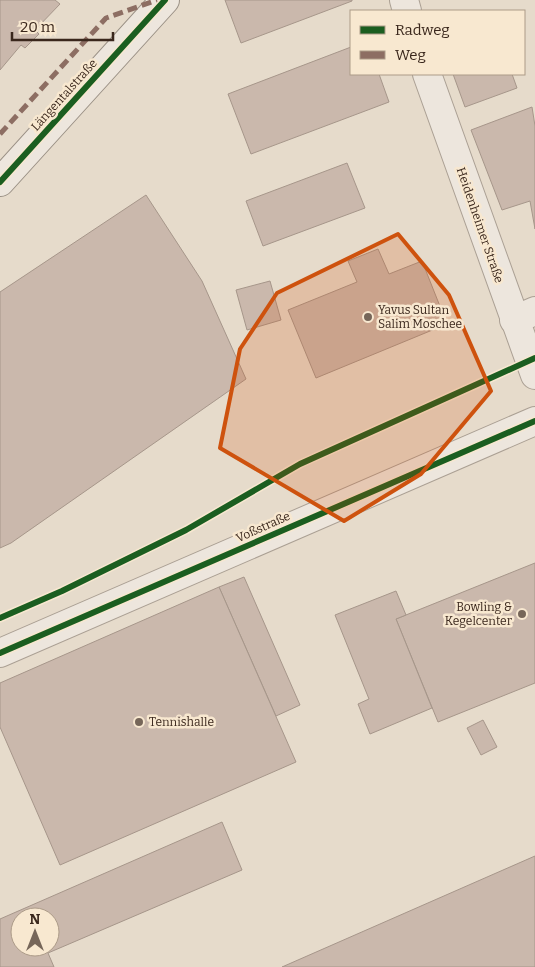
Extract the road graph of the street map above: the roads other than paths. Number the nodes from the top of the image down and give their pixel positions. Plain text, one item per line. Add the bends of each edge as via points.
1 (165, 0) edge
2 (427, 75) edge
3 (0, 182) edge
4 (524, 315) edge
5 (535, 375) edge
6 (535, 421) edge
7 (0, 654) edge

1 - 3 street, Längentalstraße
2 - 4 street, Heidenheimer Straße
4 - 5 street, Heidenheimer Straße
6 - 7 street, Voßstraße

